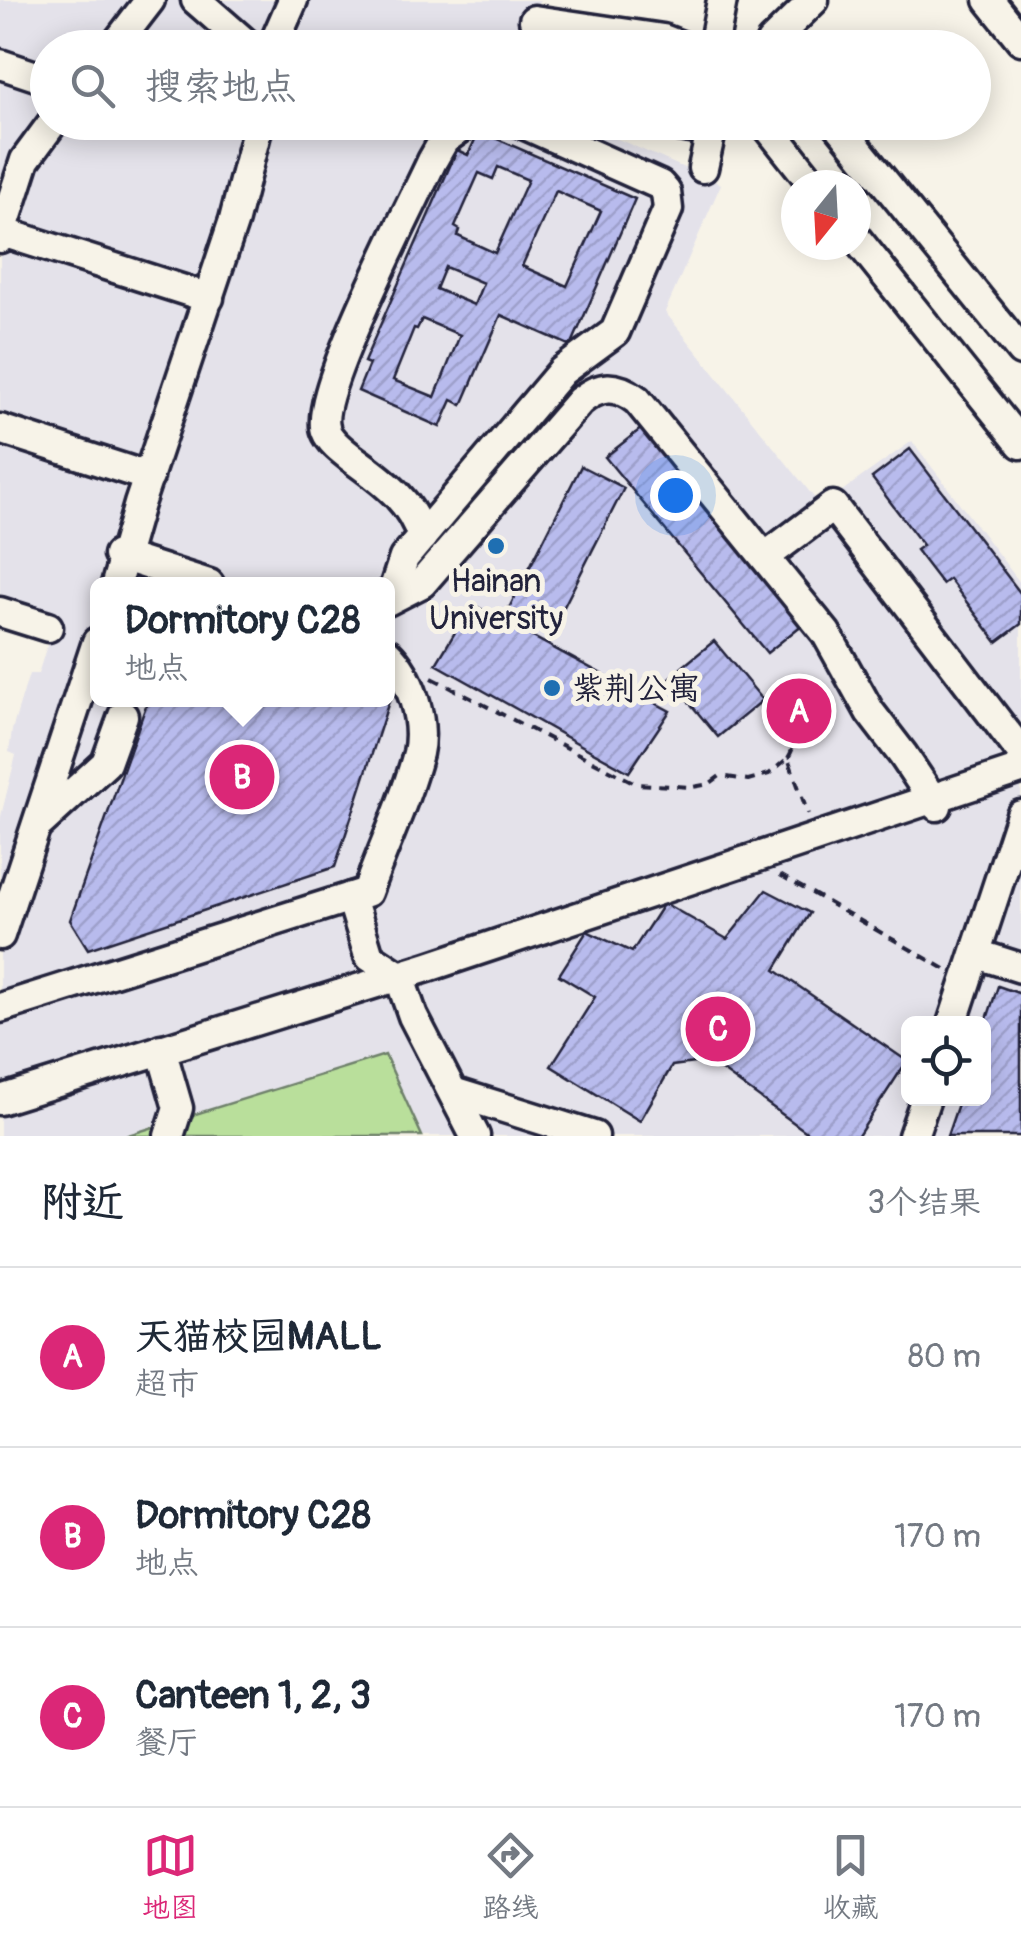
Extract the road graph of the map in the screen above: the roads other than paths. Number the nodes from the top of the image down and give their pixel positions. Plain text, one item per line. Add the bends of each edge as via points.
1 (150, 0) edge
2 (184, 0) edge
3 (196, 0) edge
4 (282, 0) edge
5 (293, 0) edge
6 (722, 0) edge
7 (814, 0) edge
8 (989, 0) edge
9 (534, 20) dead end
10 (127, 30) edge
11 (218, 30) edge
12 (230, 30) edge
13 (270, 30) edge
14 (280, 30) edge
15 (602, 30) edge
16 (716, 30) edge
17 (786, 30) edge
18 (1021, 40) edge
19 (0, 64) edge
20 (30, 74) edge
21 (34, 140) edge
22 (246, 140) edge
23 (256, 140) edge
24 (444, 140) edge
25 (559, 140) edge
26 (709, 140) edge
27 (778, 140) edge
28 (851, 140) edge
29 (11, 161) edge
30 (704, 168) dead end
31 (802, 170) edge
32 (1, 235) edge
33 (871, 257) edge
34 (205, 296) junction
35 (615, 332) junction
36 (1021, 351) edge
37 (606, 386) junction
38 (0, 429) edge
39 (0, 440) edge
40 (1021, 444) edge
41 (143, 480) junction
42 (422, 538) junction
43 (122, 556) junction
44 (765, 557) junction
45 (112, 577) edge
46 (118, 577) edge
47 (187, 577) edge
48 (395, 583) edge
49 (395, 597) edge
50 (0, 612) edge
51 (48, 628) dead end
52 (90, 640) edge
53 (395, 661) edge
54 (90, 662) edge
55 (122, 716) dead end
56 (1019, 765) edge
57 (935, 802) junction
58 (1021, 815) edge
59 (30, 833) junction
60 (1021, 856) edge
61 (756, 862) junction
62 (351, 897) junction
63 (0, 908) edge
64 (0, 935) edge
65 (982, 956) junction
66 (1021, 968) edge
67 (405, 978) junction
68 (972, 984) junction
69 (0, 1008) edge
70 (956, 1016) edge
71 (966, 1016) edge
72 (162, 1053) junction
73 (0, 1100) edge
74 (923, 1106) edge
75 (935, 1106) edge
76 (0, 1110) edge
77 (470, 1113) edge
78 (169, 1136) edge
79 (552, 1136) edge
80 (594, 1136) edge
81 (913, 1136) edge
82 (925, 1136) edge

1 - 10 street
2 - 11 street
3 - 12 street
4 - 13 street
5 - 14 street
6 - 16 street
7 - 17 street
8 - 18 street
9 - 15 street
19 - 20 street
21 - 29 street
22 - 34 street
23 - 34 street
24 - 42 street via 334,376 325,416 334,443 403,498
25 - 35 street via 666,192 668,210
26 - 30 street
27 - 31 street
28 - 36 street
29 - 32 street
32 - 34 street
33 - 40 street
34 - 41 street
35 - 37 street
35 - 42 street via 562,371
37 - 44 street via 637,400
37 - 49 street via 580,401 422,583
38 - 41 street
39 - 41 street
41 - 43 street
42 - 48 street via 404,558
43 - 45 street
43 - 46 street
43 - 47 street
44 - 56 street via 833,506
44 - 57 street via 826,632 870,712
50 - 51 street
52 - 59 street
53 - 62 street via 419,718 418,751 367,892
54 - 59 street
55 - 59 street via 106,763
56 - 57 street
57 - 61 street
57 - 61 street
58 - 65 street
59 - 63 street
59 - 64 street
60 - 65 street
61 - 67 street
62 - 67 street via 369,956
62 - 69 street
65 - 66 street
65 - 68 street
67 - 72 street
67 - 77 street via 413,1016
68 - 70 street
68 - 71 street
72 - 73 street
72 - 76 street
72 - 78 street via 178,1108
74 - 81 street
75 - 82 street
77 - 79 street
77 - 80 street

